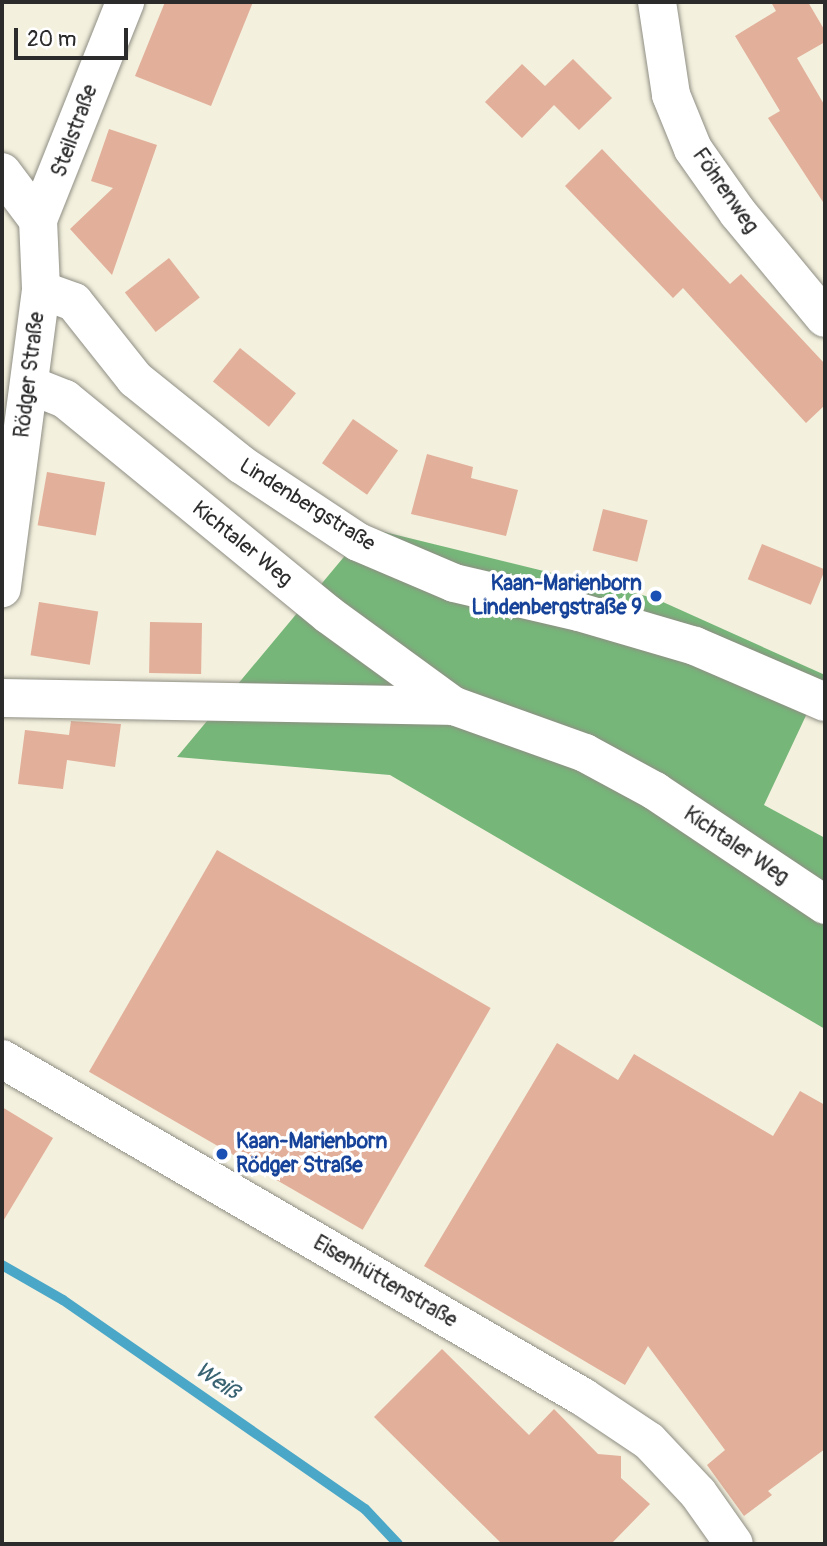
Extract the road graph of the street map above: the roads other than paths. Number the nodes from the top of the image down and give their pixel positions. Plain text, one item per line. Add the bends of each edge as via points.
1 (125, 2) edge
2 (657, 2) edge
3 (2, 172) edge
4 (38, 220) junction
5 (41, 290) junction
6 (825, 318) edge
7 (30, 385) junction
8 (2, 588) edge
9 (2, 698) edge
10 (825, 702) edge
11 (454, 706) junction
12 (825, 905) edge
13 (2, 1059) edge
14 (734, 1544) edge

1 - 4 street, Steilstraße
2 - 6 street, Föhrenweg via 671,95 693,149 738,213
3 - 4 street
4 - 5 street, Rödger Straße
5 - 7 street, Rödger Straße
5 - 10 street, Lindenbergstraße via 74,302 135,379 231,457 358,542 454,583 579,612 695,646
7 - 8 street, Rödger Straße
7 - 11 street, Kichtaler Weg via 65,399 329,615
9 - 11 street, Kichtaler Weg
11 - 12 street, Kichtaler Weg via 585,753 655,792
13 - 14 street, Eisenhüttenstraße via 594,1404 649,1441 698,1493

